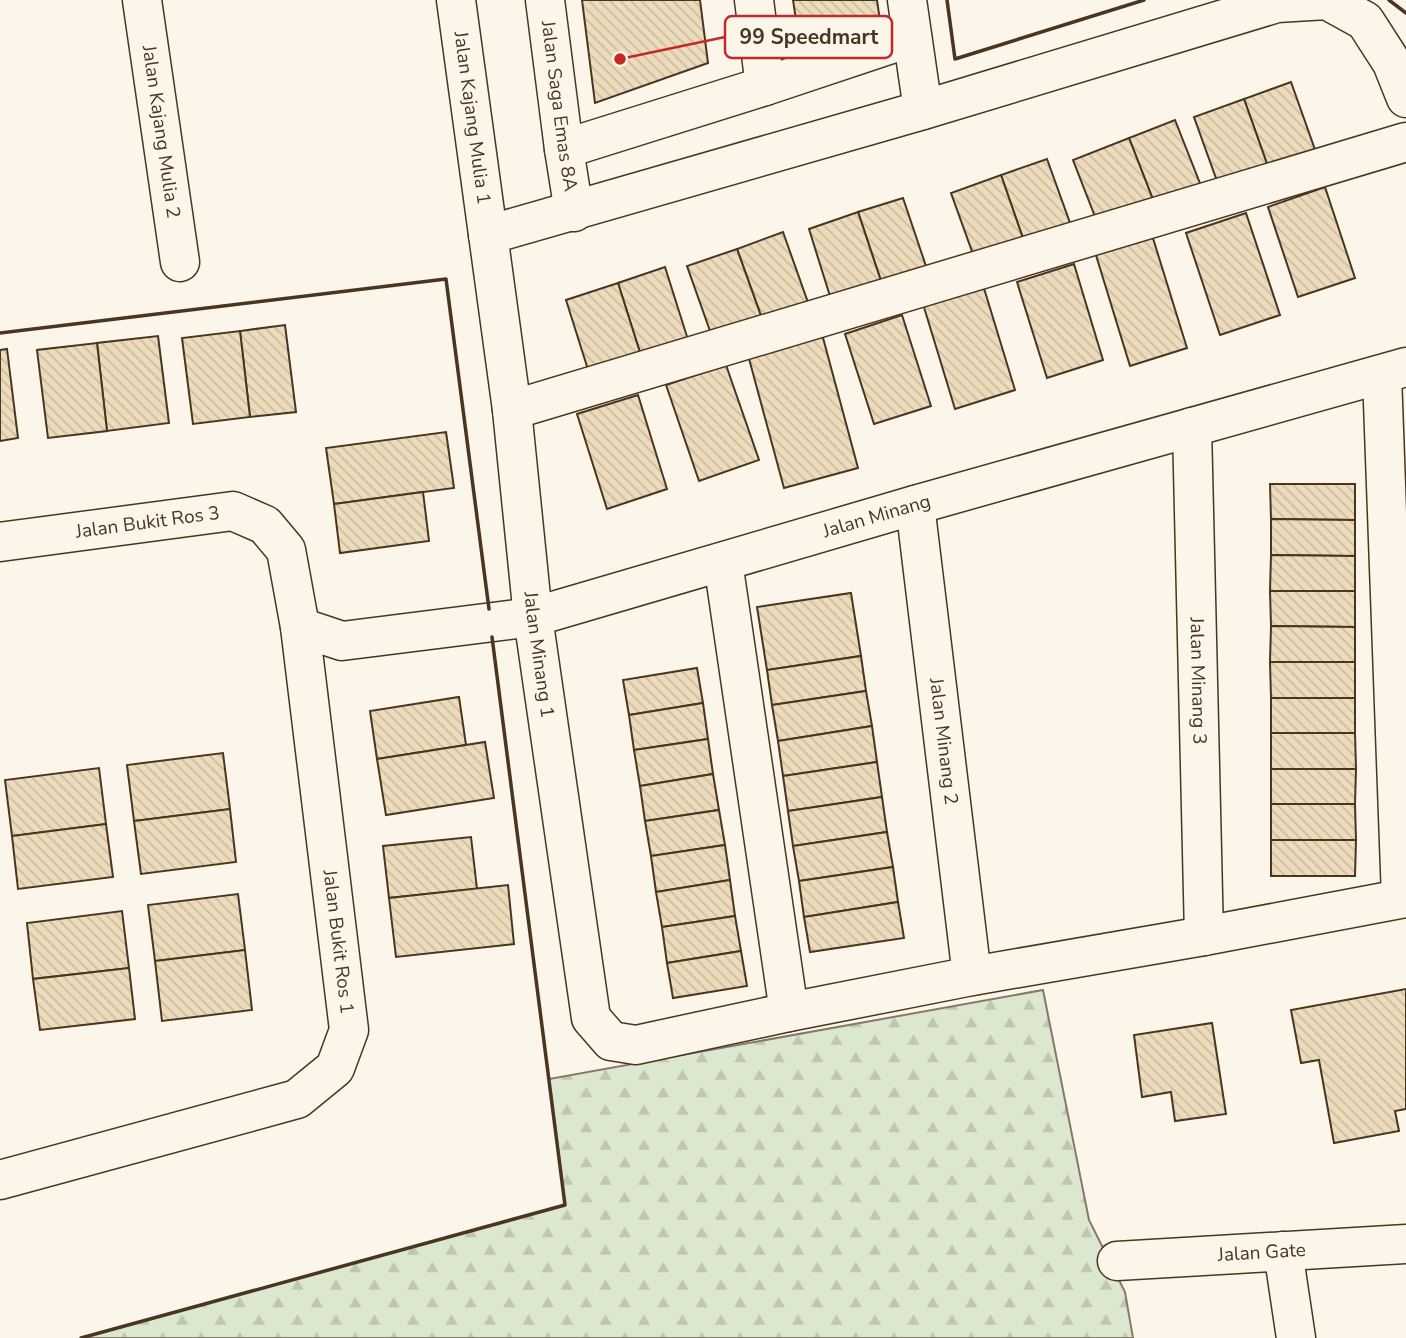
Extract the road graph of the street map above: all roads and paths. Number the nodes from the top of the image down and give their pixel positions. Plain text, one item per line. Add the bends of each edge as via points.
1 (142, 0) edge
2 (456, 0) edge
3 (545, 0) edge
4 (754, 0) edge
5 (909, 18) edge
6 (1403, 81) edge
7 (765, 86) junction
8 (923, 110) junction
9 (1406, 142) edge
10 (564, 149) junction
11 (573, 212) junction
12 (488, 235) junction
13 (180, 262) dead end
14 (1394, 371) edge
15 (512, 410) junction
16 (1192, 427) junction
17 (915, 506) junction
18 (0, 542) edge
19 (723, 562) junction
20 (533, 617) junction
21 (300, 627) junction
22 (342, 641) junction
23 (305, 667) junction
24 (1404, 898) edge
25 (1204, 936) junction
26 (972, 976) junction
27 (789, 1012) junction
28 (0, 1180) edge
29 (1406, 1244) edge
30 (1283, 1251) junction
31 (1117, 1261) dead end
32 (1296, 1338) edge

1 - 13 street, Jalan Kajang Mulia 2
2 - 12 street, Jalan Kajang Mulia 1
3 - 10 street, Jalan Saga Emas 8A
4 - 7 street
5 - 7 street
5 - 8 street
6 - 8 street via 1365,21 1327,0 1277,3
7 - 10 street
8 - 11 street
9 - 15 street
10 - 11 street, Jalan Saga Emas 8A
11 - 12 street
12 - 15 street, Jalan Minang 1
14 - 16 street, Jalan Minang
14 - 24 street
15 - 20 street, Jalan Minang 1
16 - 17 street, Jalan Minang
16 - 25 street, Jalan Minang 3
17 - 19 street, Jalan Minang
17 - 26 street, Jalan Minang 2
18 - 21 street, Jalan Bukit Ros 3 via 233,511 265,525 286,550
19 - 20 street, Jalan Minang
19 - 27 street
20 - 22 street, Jalan Minang
20 - 27 street, Jalan Minang 1 via 591,1018 611,1041 636,1045
21 - 22 street, Jalan Minang
21 - 23 street, Jalan Bukit Ros 1
22 - 23 street, Jalan Minang
23 - 28 street, Jalan Bukit Ros 1 via 349,1030 335,1068 297,1099
24 - 25 street
25 - 26 street
26 - 27 street
29 - 30 street, Jalan Gate
30 - 31 street, Jalan Gate
30 - 32 street

